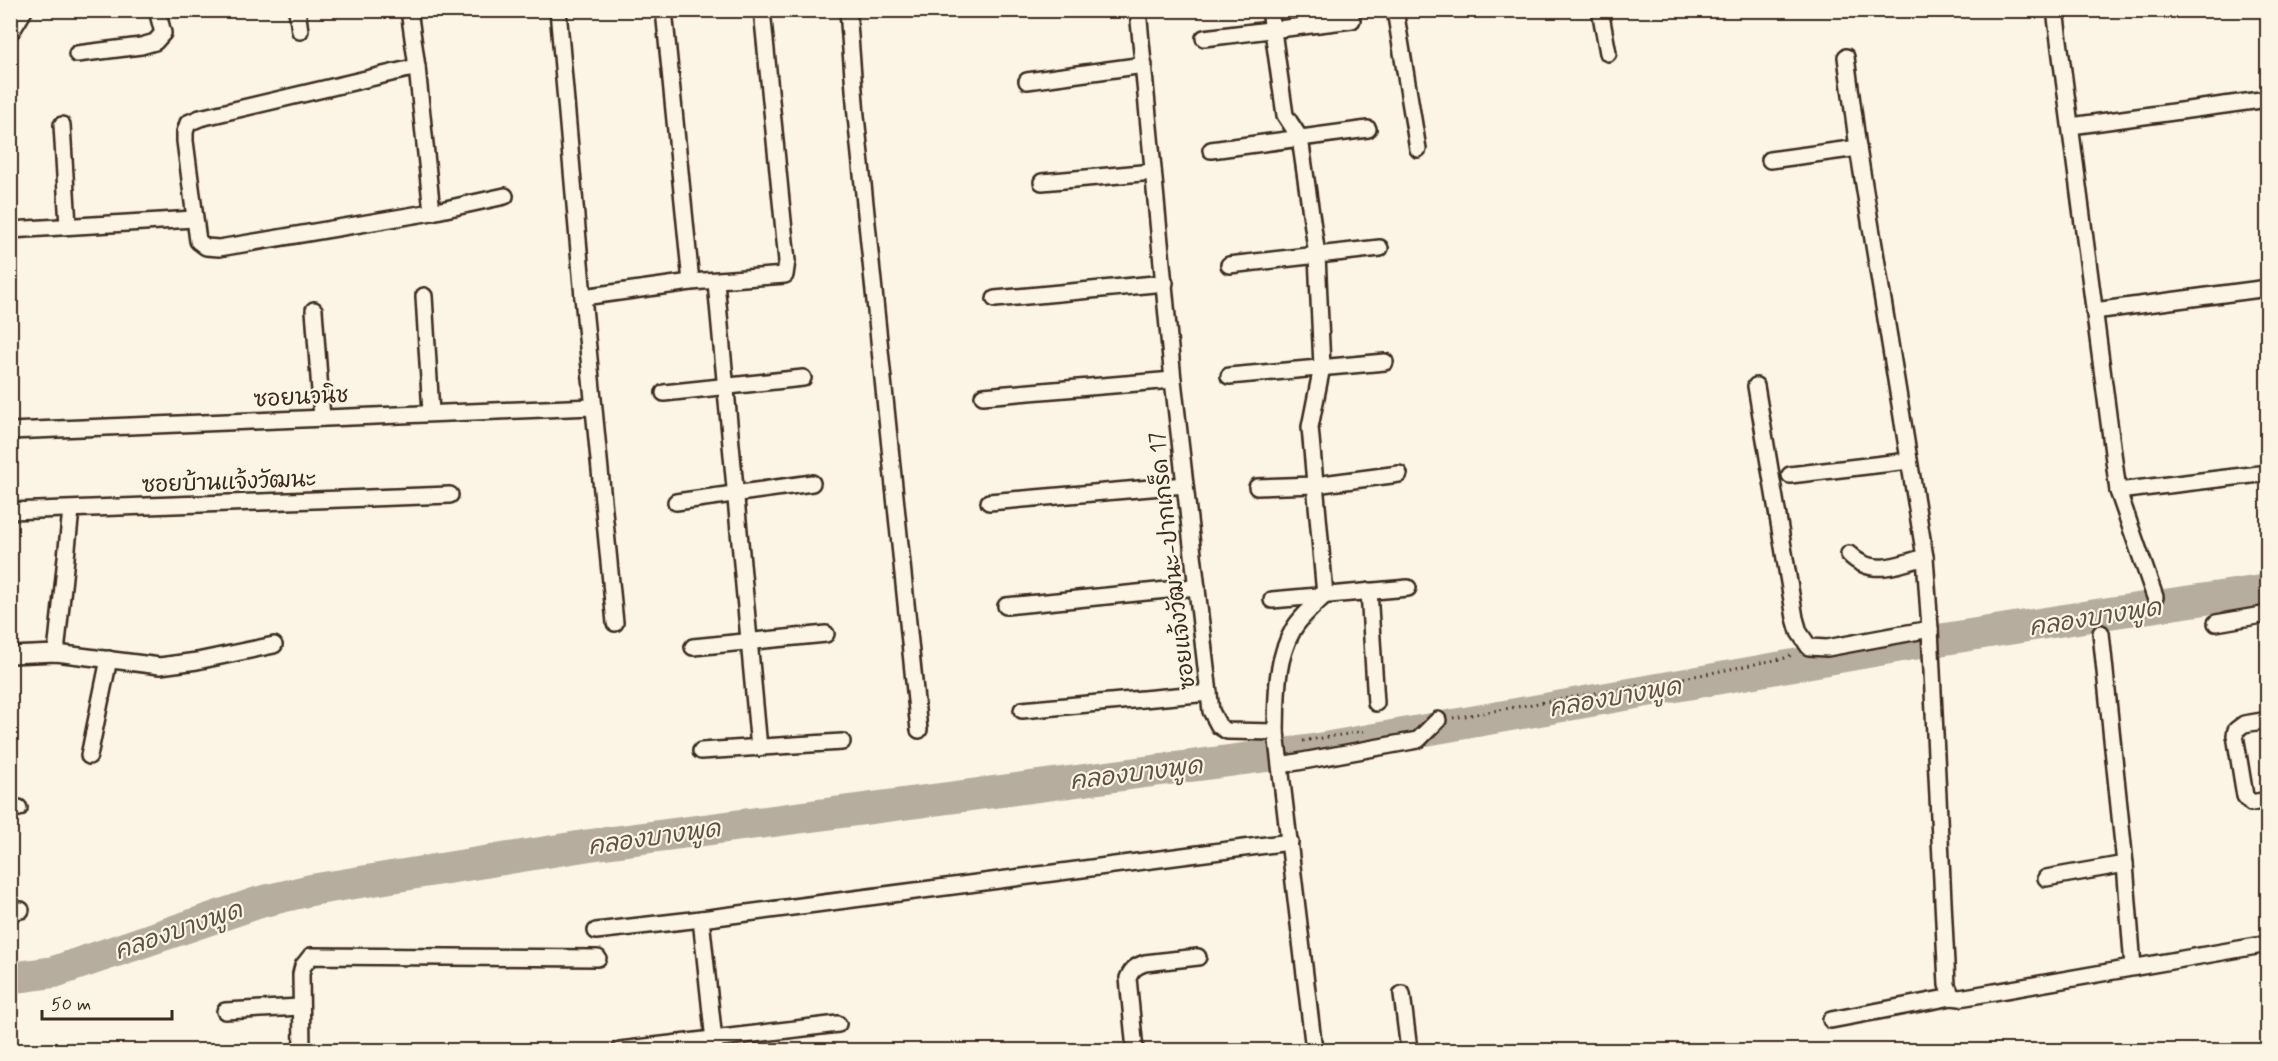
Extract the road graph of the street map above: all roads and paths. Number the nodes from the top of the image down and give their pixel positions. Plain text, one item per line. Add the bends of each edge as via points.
1 (21, 10) edge
2 (158, 10) edge
3 (297, 10) edge
4 (409, 10) edge
5 (558, 10) edge
6 (664, 10) edge
7 (762, 10) edge
8 (848, 10) edge
9 (1138, 10) edge
10 (1270, 10) edge
11 (1395, 10) edge
12 (1600, 10) edge
13 (2055, 10) edge
14 (1352, 20) dead end
15 (10, 28) edge
16 (300, 30) dead end
17 (1271, 31) junction
18 (1204, 38) dead end
19 (1608, 53) dead end
20 (77, 54) dead end
21 (1846, 57) dead end
22 (1144, 65) junction
23 (417, 67) junction
24 (1027, 81) dead end
25 (2268, 99) edge
26 (62, 125) dead end
27 (2071, 126) junction
28 (1368, 129) dead end
29 (1300, 138) junction
30 (1858, 148) junction
31 (1418, 149) dead end
32 (1211, 150) dead end
33 (1770, 160) dead end
34 (1154, 172) junction
35 (1042, 182) dead end
36 (505, 196) dead end
37 (432, 212) junction
38 (194, 219) junction
39 (68, 226) junction
40 (10, 230) edge
41 (1380, 248) dead end
42 (1317, 255) junction
43 (1229, 265) dead end
44 (690, 282) junction
45 (716, 282) junction
46 (1165, 283) junction
47 (2268, 288) edge
48 (424, 296) dead end
49 (582, 297) junction
50 (995, 299) dead end
51 (314, 310) dead end
52 (2094, 311) junction
53 (1386, 362) dead end
54 (1322, 367) junction
55 (1229, 376) dead end
56 (803, 378) dead end
57 (1173, 380) junction
58 (1756, 386) dead end
59 (726, 387) junction
60 (664, 393) dead end
61 (983, 396) dead end
62 (593, 407) junction
63 (431, 413) junction
64 (322, 418) junction
65 (10, 430) edge
66 (1909, 461) junction
67 (2268, 473) edge
68 (1399, 474) dead end
69 (1790, 475) dead end
70 (812, 483) dead end
71 (1185, 485) junction
72 (1315, 485) junction
73 (1257, 487) dead end
74 (2118, 491) junction
75 (450, 495) dead end
76 (736, 495) junction
77 (676, 502) dead end
78 (989, 502) dead end
79 (71, 510) junction
80 (10, 511) edge
81 (1849, 554) dead end
82 (1924, 558) junction
83 (1197, 587) junction
84 (1408, 588) dead end
85 (1369, 591) junction
86 (1325, 594) junction
87 (2155, 597) dead end
88 (1272, 600) dead end
89 (1006, 606) dead end
90 (2268, 614) edge
91 (615, 623) dead end
92 (2216, 623) dead end
93 (2101, 633) dead end
94 (826, 634) dead end
95 (1930, 641) junction
96 (749, 642) junction
97 (274, 645) dead end
98 (693, 647) dead end
99 (1809, 647) junction
100 (56, 653) junction
101 (10, 655) edge
102 (109, 659) junction
103 (1209, 693) junction
104 (1376, 703) dead end
105 (1022, 710) dead end
106 (1438, 720) joint
107 (2268, 720) edge
108 (919, 730) dead end
109 (1371, 731) dead end
110 (1276, 732) junction
111 (1303, 741) dead end
112 (842, 742) dead end
113 (759, 747) junction
114 (701, 751) dead end
115 (89, 756) dead end
116 (1280, 759) junction
117 (2268, 800) edge
118 (1290, 842) junction
119 (2125, 864) junction
120 (2046, 878) dead end
121 (701, 919) junction
122 (596, 931) dead end
123 (2268, 944) edge
124 (1198, 957) dead end
125 (598, 958) dead end
126 (2133, 968) junction
127 (1402, 994) dead end
128 (1952, 997) junction
129 (301, 1007) junction
130 (225, 1011) dead end
131 (1831, 1020) dead end
132 (838, 1024) dead end
133 (715, 1045) edge
134 (302, 1050) edge
135 (620, 1050) edge
136 (1135, 1050) edge
137 (1314, 1050) edge
138 (1409, 1050) edge

1 - 15 main road
2 - 20 street via 163,33 155,42
3 - 16 street
4 - 23 street
5 - 49 street
6 - 44 street
7 - 45 street via 787,261 784,275
8 - 108 street
9 - 22 street, ซอยแจ้งวัฒนะ-ปากเกร็ด 17
10 - 17 street
11 - 31 street
12 - 19 street
13 - 27 street
14 - 17 street
17 - 18 street
17 - 29 street via 1285,115
21 - 30 street
22 - 24 street
22 - 34 street, ซอยแจ้งวัฒนะ-ปากเกร็ด 17
23 - 37 street
23 - 38 street via 188,123 185,141
25 - 27 street
26 - 39 street
27 - 52 street
28 - 29 street
29 - 32 street
29 - 42 street
30 - 33 street
30 - 66 street
34 - 35 street
34 - 46 street, ซอยแจ้งวัฒนะ-ปากเกร็ด 17
36 - 37 street
37 - 38 street via 219,248 206,247 198,241
38 - 39 street
39 - 40 street
41 - 42 street
42 - 43 street
42 - 54 street
44 - 45 street
44 - 49 street
45 - 59 street
46 - 50 street
46 - 57 street, ซอยแจ้งวัฒนะ-ปากเกร็ด 17
47 - 52 street
48 - 63 street
49 - 62 street
51 - 64 street
52 - 74 street
53 - 54 street
54 - 55 street
54 - 72 street via 1310,427
56 - 59 street
57 - 61 street
57 - 71 street, ซอยแจ้งวัฒนะ-ปากเกร็ด 17
58 - 99 street via 1795,618
59 - 60 street
59 - 76 street
62 - 63 street, ซอยนวนิช
62 - 91 street
63 - 64 street, ซอยนวนิช
64 - 65 street, ซอยนวนิช
66 - 69 street
66 - 82 street
67 - 74 street
68 - 72 street
70 - 76 street
71 - 78 street
71 - 83 street, ซอยแจ้งวัฒนะ-ปากเกร็ด 17
72 - 73 street
72 - 86 street
74 - 87 street
75 - 79 street, ซอยบ้านแจ้งวัฒนะ
76 - 77 street
76 - 96 street
79 - 80 street, ซอยบ้านแจ้งวัฒนะ
79 - 100 street
81 - 82 street via 1865,567 1878,568
82 - 95 street
83 - 89 street
83 - 103 street, ซอยแจ้งวัฒนะ-ปากเกร็ด 17
84 - 85 street
85 - 86 street
85 - 104 street
86 - 88 street
86 - 110 street via 1293,629 1283,657 1277,680
90 - 92 street
93 - 119 street
94 - 96 street
95 - 99 street
95 - 128 street via 1947,985
96 - 98 street
96 - 113 street
97 - 102 street via 160,666
99 - 106 path via 1785,658 1711,673
100 - 101 street
100 - 102 street
102 - 115 street
103 - 105 street
103 - 110 street, ซอยแจ้งวัฒนะ-ปากเกร็ด 17 via 1211,711 1219,726 1227,731
106 - 116 street via 1418,740
107 - 117 street via 2244,724 2235,735 2245,796 2251,802
109 - 111 path
110 - 116 street
112 - 113 street
113 - 114 street
116 - 118 street
118 - 121 street
118 - 137 street
119 - 120 street
119 - 126 street
121 - 122 street
121 - 133 street
123 - 126 street
124 - 136 street via 1145,963 1131,971 1128,978
125 - 129 street via 316,954 303,966
126 - 128 street
127 - 138 street
128 - 131 street
129 - 130 street
129 - 134 street
132 - 133 street
133 - 135 street

